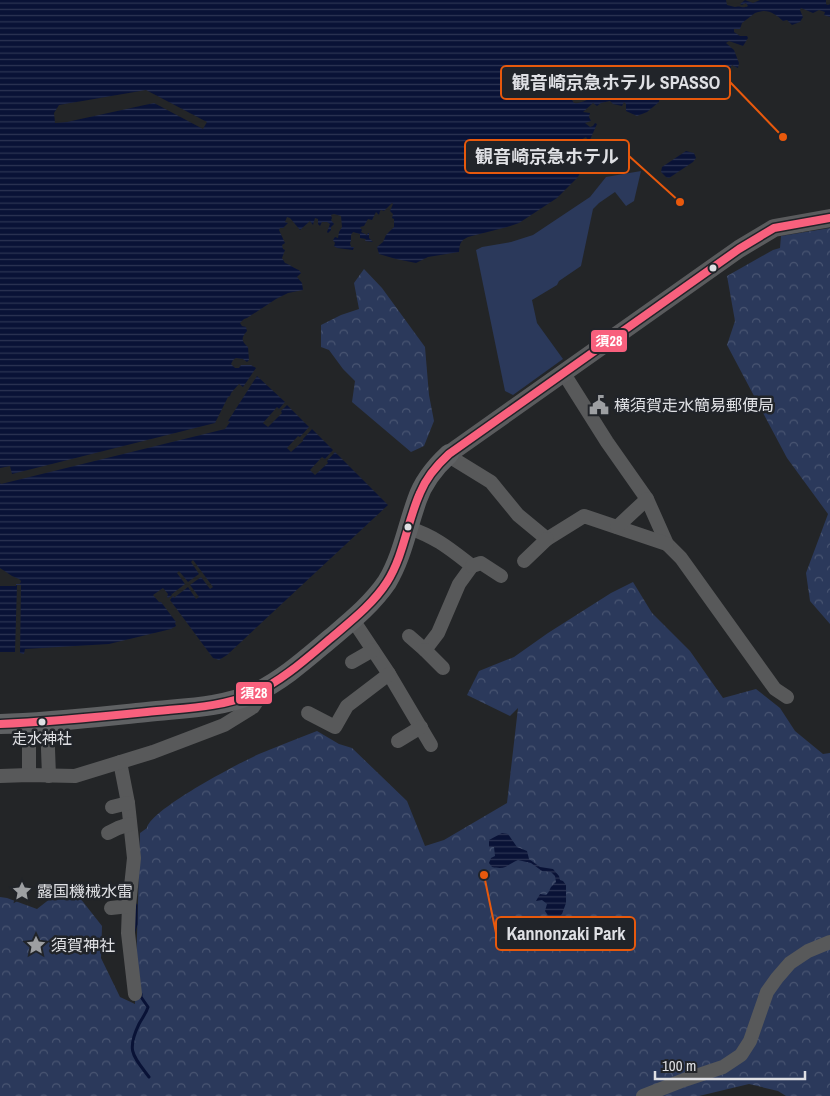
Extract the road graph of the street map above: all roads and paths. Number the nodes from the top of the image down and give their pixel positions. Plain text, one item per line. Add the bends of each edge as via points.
1 (830, 218) edge
2 (566, 378) dead end
3 (449, 454) junction
4 (647, 498) junction
5 (409, 528) junction
6 (617, 528) junction
7 (546, 539) junction
8 (667, 544) junction
9 (524, 560) dead end
10 (472, 566) junction
11 (501, 576) dead end
12 (352, 620) junction
13 (409, 636) dead end
14 (373, 650) junction
15 (424, 650) junction
16 (352, 662) dead end
17 (443, 668) dead end
18 (389, 674) junction
19 (263, 689) junction
20 (787, 697) dead end
21 (220, 704) junction
22 (308, 713) dead end
23 (38, 723) junction
24 (0, 724) edge
25 (224, 725) junction
26 (421, 727) junction
27 (398, 741) dead end
28 (431, 745) dead end
29 (120, 762) junction
30 (28, 775) junction
31 (0, 776) edge
32 (49, 776) junction
33 (128, 803) junction
34 (112, 807) dead end
35 (130, 824) junction
36 (108, 833) dead end
37 (129, 906) junction
38 (110, 908) dead end
39 (830, 942) edge
40 (135, 994) dead end
41 (643, 1096) edge

1 - 3 main road via 774,228 739,249
2 - 4 street
3 - 5 highway via 424,484
3 - 7 street via 492,482 518,515
4 - 6 street
4 - 8 street
5 - 10 street via 434,538
5 - 12 highway via 386,582
6 - 7 street via 584,516
6 - 8 street
7 - 9 street
8 - 20 street via 681,558 775,689
10 - 11 street via 481,563
10 - 15 street via 458,584 438,633
12 - 14 street
12 - 19 highway via 281,679
13 - 15 street
14 - 16 street
14 - 18 street
15 - 17 street
18 - 22 street via 347,706 335,727
18 - 26 street
19 - 21 highway
19 - 25 street via 253,707
21 - 23 highway
21 - 25 street
23 - 24 highway
23 - 30 street
23 - 32 street
25 - 29 street
26 - 27 street
26 - 28 street
29 - 32 street via 75,776
29 - 33 street
30 - 31 street
30 - 32 street
33 - 34 street
33 - 35 street
35 - 36 street
35 - 37 street via 134,858
37 - 38 street
37 - 40 street via 128,933
39 - 41 street via 808,951 777,978 741,1055 723,1066

